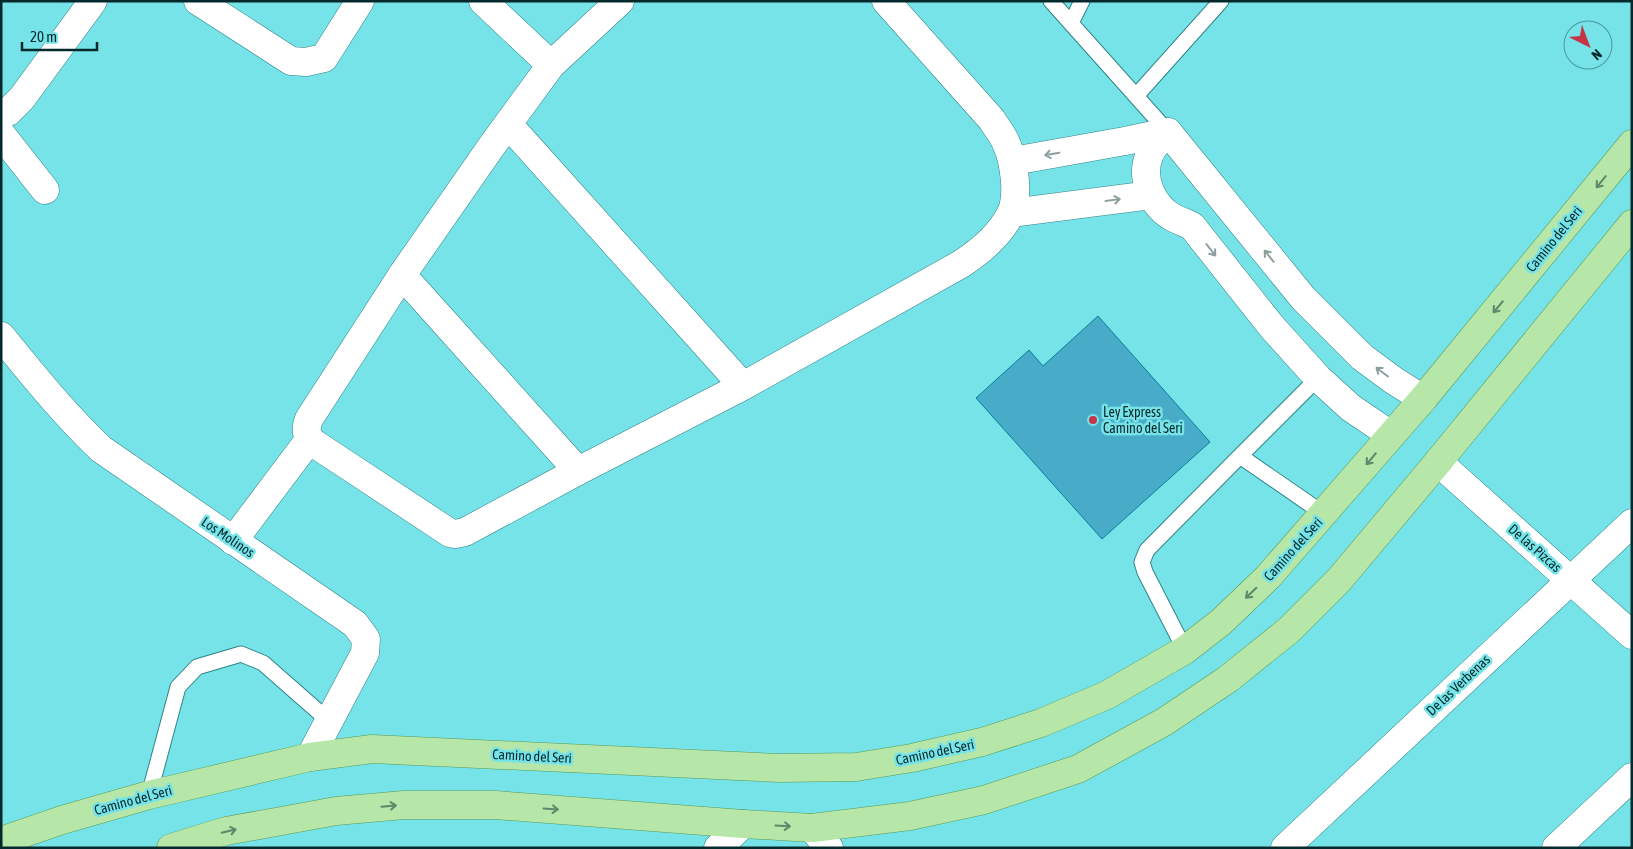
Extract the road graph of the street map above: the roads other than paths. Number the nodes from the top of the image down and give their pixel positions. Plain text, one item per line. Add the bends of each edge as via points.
1 (94, 1) edge
2 (198, 1) edge
3 (360, 1) edge
4 (483, 1) edge
5 (620, 1) edge
6 (886, 1) edge
7 (1051, 1) edge
8 (1082, 1) edge
9 (1222, 1) edge
10 (1071, 23) junction
11 (552, 65) junction
12 (1136, 96) junction
13 (1, 114) edge
14 (508, 124) junction
15 (1168, 132) junction
16 (1, 134) edge
17 (1632, 144) edge
18 (1013, 161) junction
19 (45, 190) dead end
20 (1151, 195) junction
21 (1223, 200) junction
22 (1011, 213) junction
23 (1632, 224) edge
24 (1192, 226) junction
25 (402, 275) junction
26 (1304, 298) junction
27 (1272, 327) junction
28 (1, 336) edge
29 (1318, 378) junction
30 (743, 386) junction
31 (1422, 398) junction
32 (1391, 435) junction
33 (309, 440) junction
34 (1240, 456) junction
35 (1438, 462) junction
36 (578, 471) junction
37 (1324, 514) junction
38 (1632, 523) edge
39 (233, 540) junction
40 (1571, 580) junction
41 (1632, 635) edge
42 (1185, 650) junction
43 (330, 721) junction
44 (310, 757) junction
45 (1632, 777) edge
46 (149, 795) junction
47 (743, 824) junction
48 (820, 838) edge
49 (1, 841) edge
50 (171, 848) edge
51 (718, 848) edge
52 (1285, 848) edge
53 (1556, 848) edge

1 - 13 street via 22,98 8,112
2 - 3 street via 291,61 306,62 324,58
4 - 11 street
5 - 11 street
6 - 18 street via 992,120
7 - 10 lane
8 - 10 lane
9 - 12 lane
10 - 12 lane
11 - 14 street
12 - 15 lane
14 - 25 street
14 - 30 street
15 -> 18 street
15 - 20 street via 1155,144 1149,156 1146,182
15 - 21 street
16 - 19 street
17 -> 31 main road, Camino del Seri
18 - 22 street via 1016,187
22 -> 20 street
20 - 24 street via 1162,209
21 - 24 street
26 -> 21 street
22 - 30 street via 978,254
23 - 35 main road
24 -> 27 street
25 - 33 street via 309,418 306,425
25 - 36 street
26 - 27 street
31 -> 26 street via 1362,357
27 - 29 street
28 - 39 street, Los Molinos via 59,407 100,449
29 - 32 street via 1351,408
29 - 34 lane
30 - 36 street
31 - 32 main road, Camino del Seri
32 -> 37 main road, Camino del Seri
33 - 36 street via 455,534 465,532
33 - 39 street
34 - 37 lane
34 - 42 lane via 1146,550 1142,562
35 - 40 street, De las Pizcas
35 - 48 main road via 1339,580 1289,630 1228,679 1164,722 1078,769 984,800
37 -> 42 main road, Camino del Seri via 1268,577
38 - 40 street, De las Verbenas
39 - 43 street, Los Molinos via 355,624 366,639 366,653
40 - 41 street, De las Pizcas
40 - 52 street, De las Verbenas
42 - 44 main road, Camino del Seri via 1107,695 1041,723 982,742 856,767 780,768 372,749
43 - 44 street, Los Molinos
43 - 46 lane via 262,663 241,654 197,667 178,687
44 - 46 main road, Camino del Seri
45 - 53 street
46 - 49 main road, Camino del Seri
47 -> 48 main road
50 -> 47 main road via 226,831 336,811 404,805 495,805
47 - 51 street

